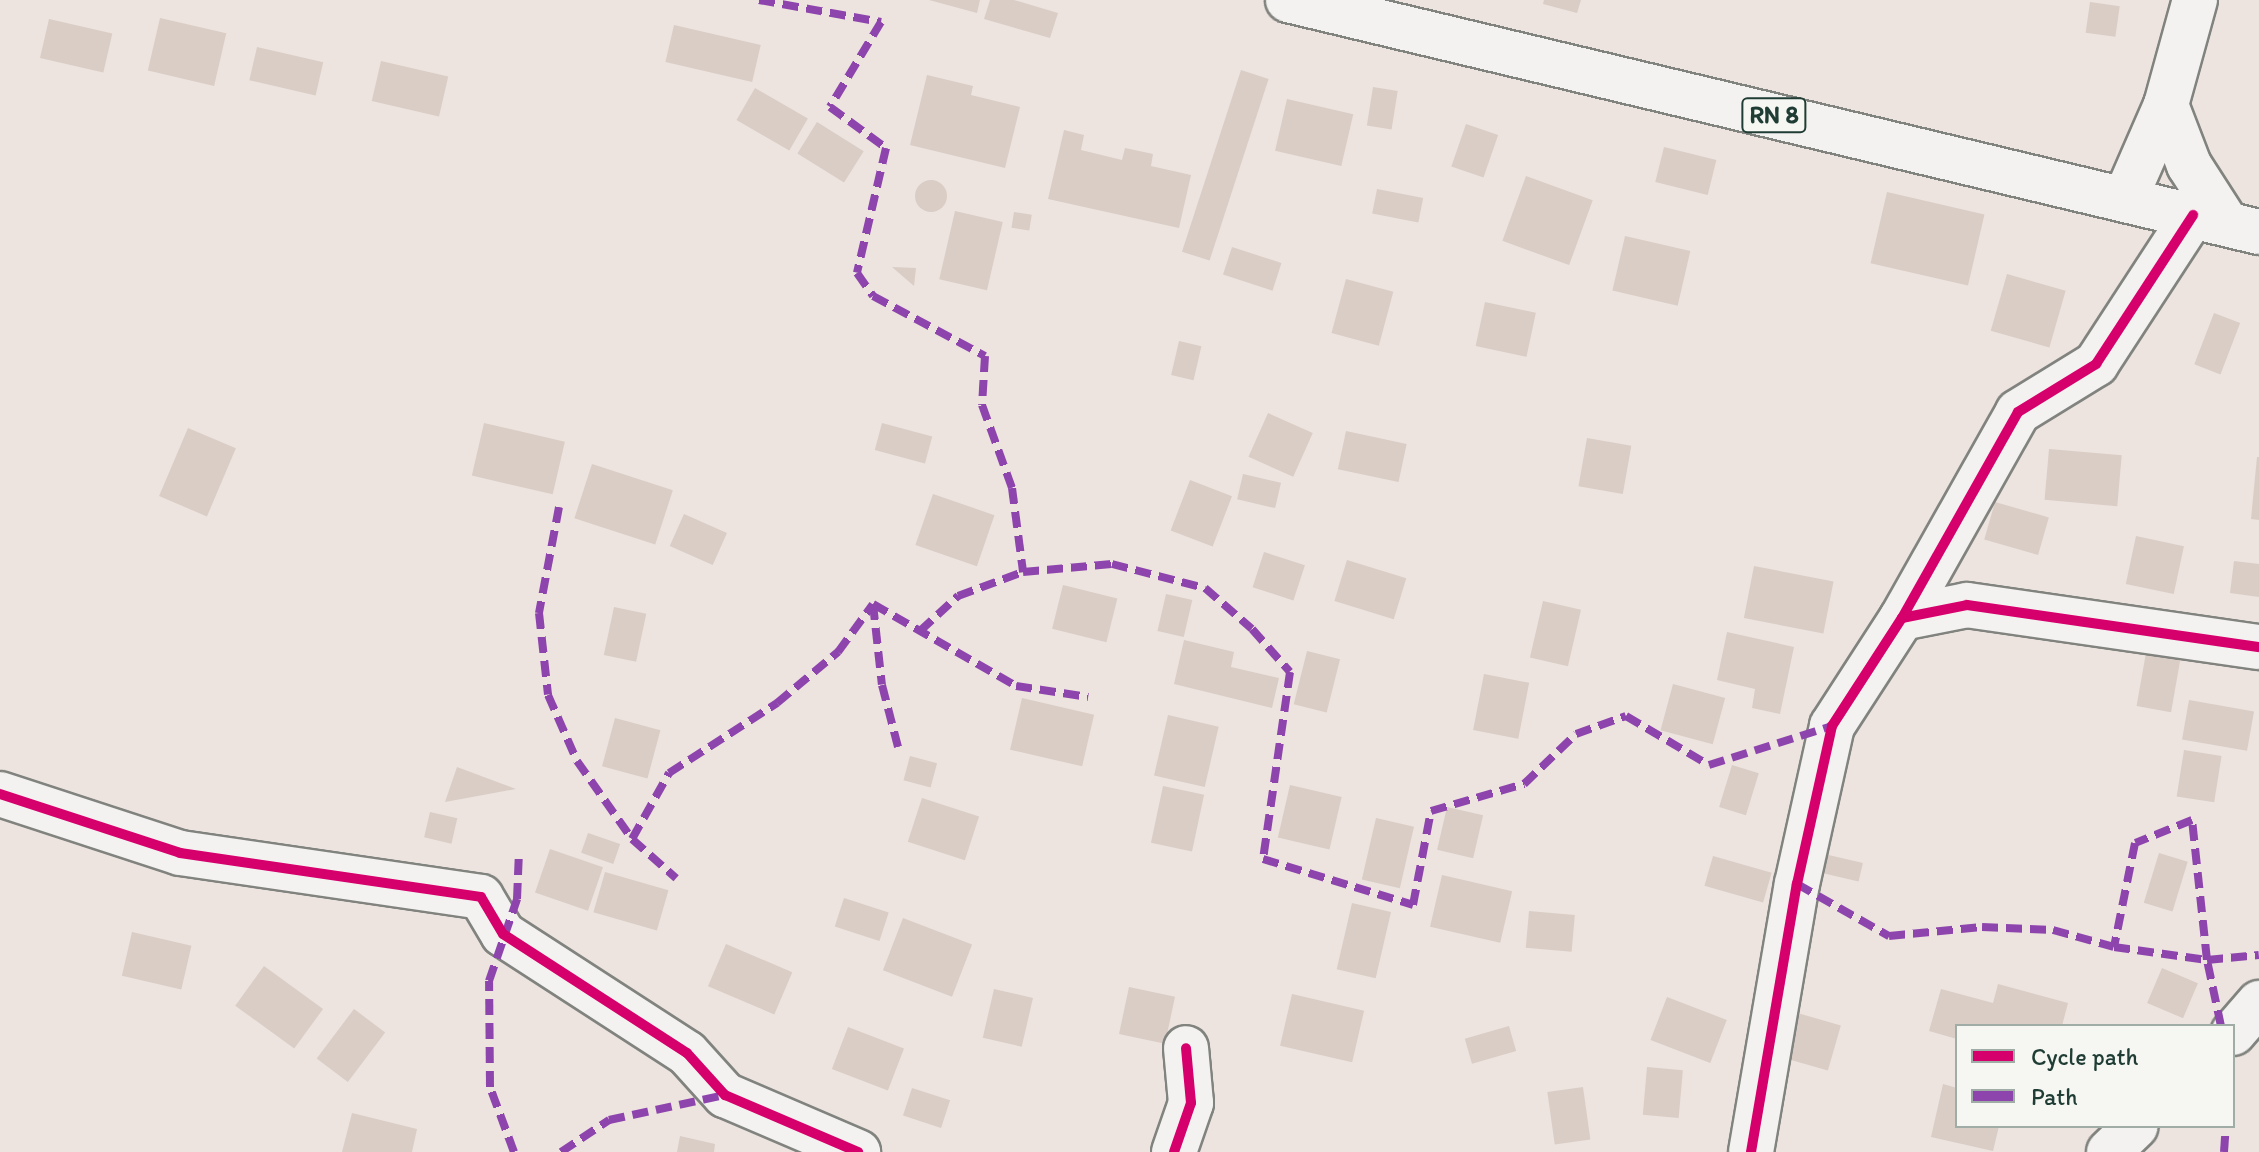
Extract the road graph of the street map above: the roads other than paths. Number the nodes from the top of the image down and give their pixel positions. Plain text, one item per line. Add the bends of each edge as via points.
1 (1288, 0) edge
2 (2195, 0) edge
3 (2166, 105) junction
4 (2125, 199) junction
5 (2226, 224) edge
6 (1902, 618) junction
7 (2259, 647) edge
8 (0, 794) edge
9 (2259, 1003) edge
10 (2235, 1031) edge
11 (1186, 1048) dead end
12 (2134, 1128) edge
13 (858, 1152) edge
14 (1174, 1152) edge
15 (1751, 1152) edge
16 (2109, 1152) edge

1 - 4 street, RN 8
2 - 3 street
3 - 4 street
3 - 5 street via 2189,165
4 - 5 street, RN 8
5 - 6 street via 2096,364 2018,412
6 - 7 street via 1967,605
6 - 15 street via 1832,726 1799,872
8 - 13 street via 180,853 481,897 503,934 687,1053 725,1095
9 - 10 street
11 - 14 street via 1191,1103
12 - 16 street

